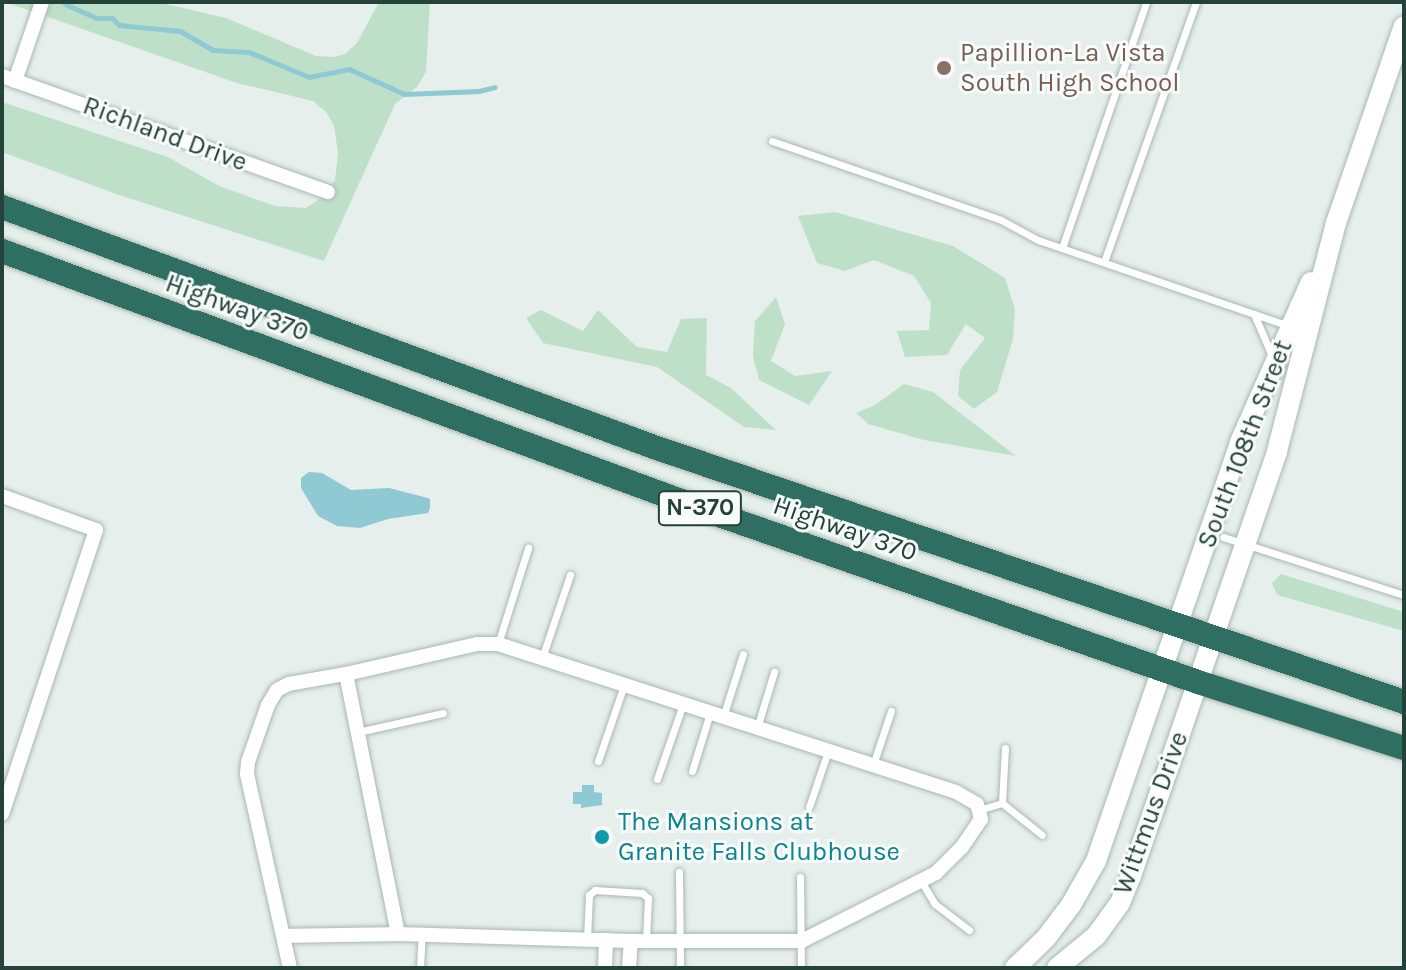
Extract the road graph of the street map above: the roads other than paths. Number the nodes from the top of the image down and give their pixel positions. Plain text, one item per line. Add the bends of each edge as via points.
1 (42, 2) edge
2 (1146, 2) edge
3 (1196, 2) edge
4 (1404, 26) edge
5 (8, 78) edge
6 (772, 141) dead end
7 (328, 192) dead end
8 (2, 207) edge
9 (1336, 223) junction
10 (1062, 248) junction
11 (2, 251) edge
12 (1104, 262) junction
13 (1254, 314) junction
14 (1296, 314) junction
15 (1273, 368) junction
16 (2, 496) edge
17 (1223, 537) dead end
18 (1245, 544) junction
19 (528, 548) dead end
20 (570, 575) dead end
21 (1404, 595) edge
22 (1177, 627) junction
23 (1212, 639) junction
24 (498, 644) junction
25 (743, 654) dead end
26 (542, 658) junction
27 (1163, 668) junction
28 (774, 672) dead end
29 (346, 674) junction
30 (1198, 682) junction
31 (624, 685) junction
32 (1404, 702) edge
33 (683, 704) junction
34 (891, 711) dead end
35 (443, 713) dead end
36 (716, 715) junction
37 (757, 728) junction
38 (358, 732) junction
39 (1005, 748) dead end
40 (1404, 748) edge
41 (828, 751) junction
42 (598, 761) dead end
43 (873, 765) junction
44 (692, 771) dead end
45 (657, 779) dead end
46 (5, 794) edge
47 (1002, 803) junction
48 (809, 807) dead end
49 (979, 810) junction
50 (2, 814) edge
51 (1042, 835) dead end
52 (679, 872) dead end
53 (800, 877) dead end
54 (921, 881) junction
55 (969, 930) dead end
56 (398, 934) junction
57 (422, 935) junction
58 (284, 936) junction
59 (587, 940) junction
60 (606, 940) junction
61 (680, 940) junction
62 (631, 941) junction
63 (646, 941) junction
64 (802, 941) junction
65 (290, 968) edge
66 (420, 968) edge
67 (605, 968) edge
68 (629, 968) edge
69 (680, 968) edge
70 (801, 968) edge
71 (1015, 968) edge
72 (1057, 968) edge

1 - 5 street
2 - 10 lane
3 - 12 lane
4 - 9 street, South 108th Street
5 - 7 street, Richland Drive
6 - 10 lane via 1001,220
8 - 22 highway, Highway 370 / N-370 via 654,447
9 - 14 street, South 108th Street
9 - 18 street, South 108th Street via 1277,451
10 - 12 lane
11 - 27 highway, Highway 370 / N-370 via 719,515
12 - 13 lane
13 - 14 lane via 1281,323
13 - 15 lane
14 - 15 street, South 108th Street
15 - 22 street, South 108th Street via 1240,442
16 - 46 street via 96,530
17 - 18 lane
18 - 21 lane
18 - 23 street, South 108th Street
19 - 24 lane
20 - 26 lane
22 - 23 highway, Highway 370 / N-370
22 - 27 street, South 108th Street
23 - 30 street, Wittmus Drive
23 - 32 highway, Highway 370 / N-370
24 - 26 street
24 - 29 street via 477,644
25 - 36 lane
26 - 31 street
27 - 30 highway, Highway 370 / N-370
27 - 71 street, Wittmus Drive via 1096,861 1063,916
28 - 37 lane
29 - 38 street
29 - 58 street via 277,690 248,762
30 - 40 highway, Highway 370 / N-370
30 - 72 street, Wittmus Drive via 1120,903 1096,936
31 - 33 street
31 - 42 lane
33 - 36 street
33 - 45 lane
34 - 43 lane
35 - 38 lane
36 - 37 street
36 - 44 lane
37 - 41 street
38 - 56 street
39 - 47 lane
41 - 43 street
41 - 48 lane
43 - 49 street via 956,792
46 - 50 street
47 - 49 lane
47 - 51 lane
49 - 54 street via 981,819 962,847
52 - 61 lane
53 - 64 lane
54 - 55 lane via 935,904
54 - 64 street
56 - 57 street
56 - 58 street
57 - 59 street
57 - 66 lane
58 - 65 street
59 - 60 street
59 - 63 lane via 589,895 595,890 642,893 648,898
60 - 62 street
60 - 67 street
61 - 63 street
61 - 64 street
61 - 69 lane
62 - 63 street
62 - 68 street
64 - 70 lane

